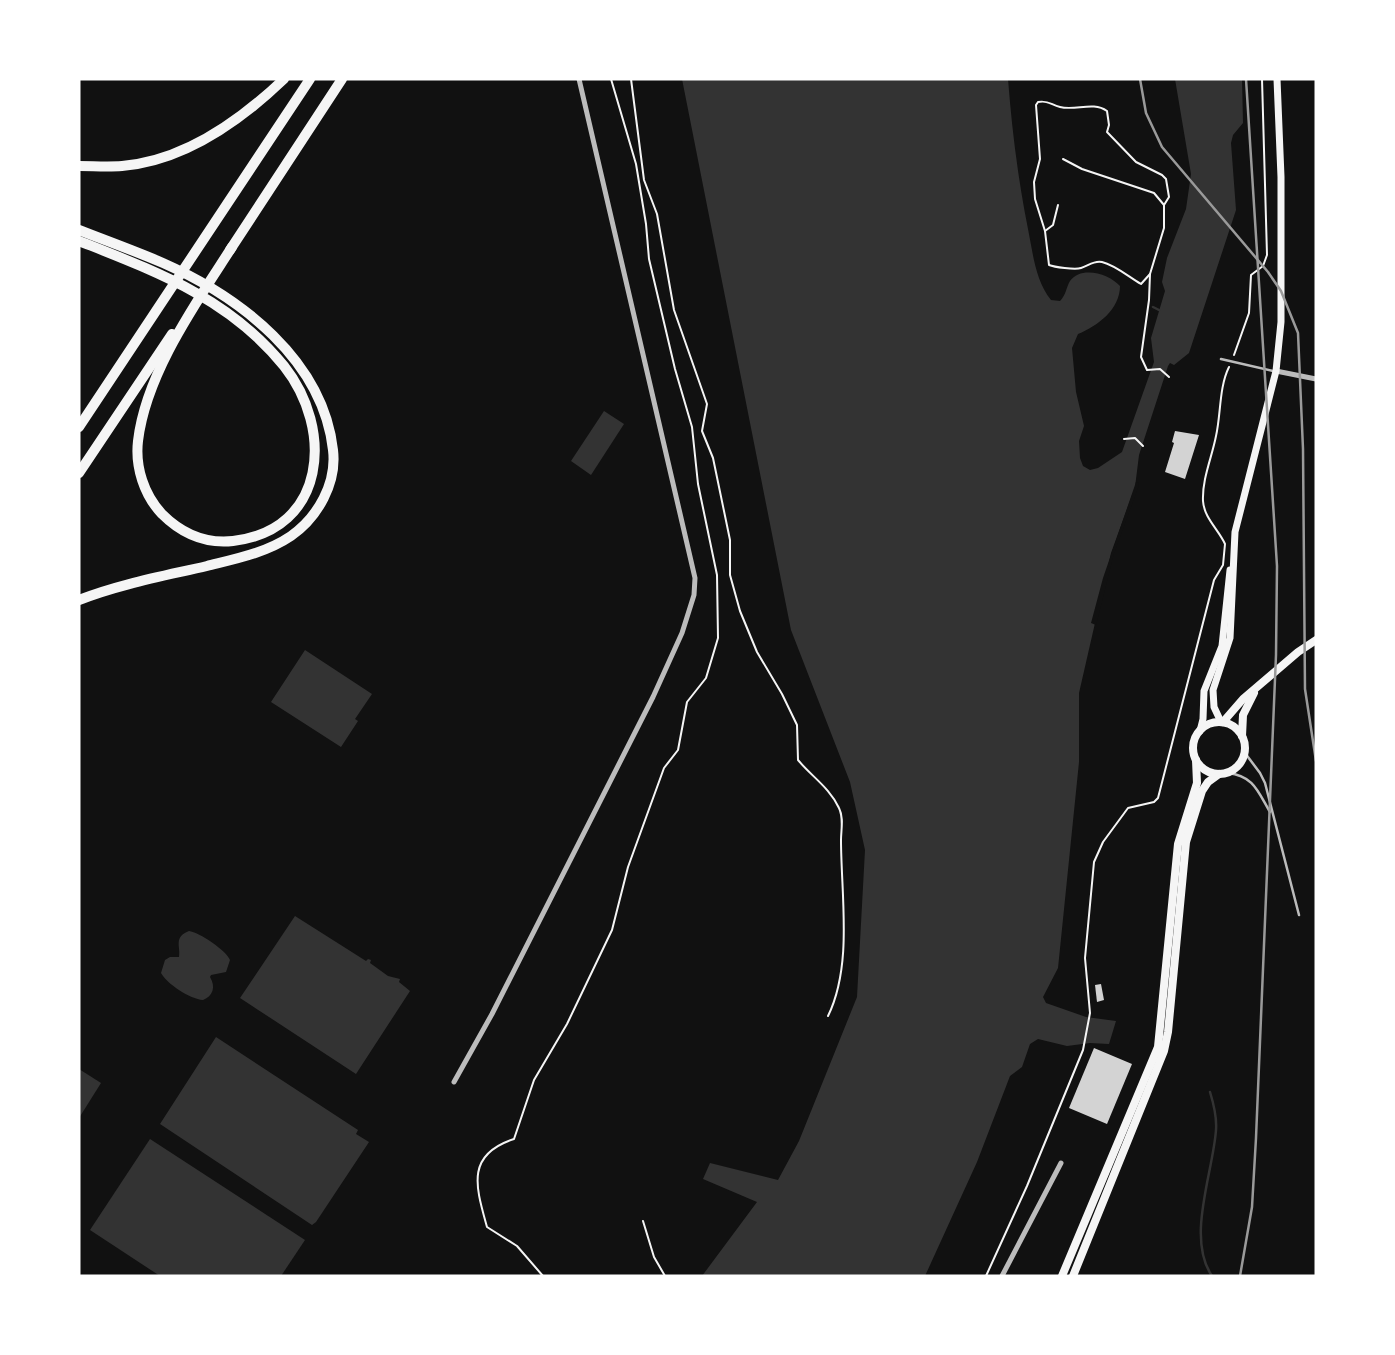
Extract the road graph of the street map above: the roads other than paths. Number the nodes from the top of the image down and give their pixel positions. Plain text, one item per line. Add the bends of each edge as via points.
1 (284, 79) edge
2 (310, 79) edge
3 (342, 79) edge
4 (579, 79) edge
5 (1277, 79) edge
6 (79, 166) edge
7 (79, 230) edge
8 (79, 241) edge
9 (232, 247) junction
10 (1221, 359) dead end
11 (1276, 371) junction
12 (1316, 379) edge
13 (79, 427) edge
14 (79, 473) edge
15 (1233, 555) junction
16 (79, 600) edge
17 (1316, 640) edge
18 (1255, 691) junction
19 (1222, 722) junction
20 (1200, 731) junction
21 (1242, 736) junction
22 (1245, 753) junction
23 (1196, 760) junction
24 (1224, 774) junction
25 (1272, 815) junction
26 (1299, 915) dead end
27 (454, 1082) dead end
28 (1061, 1163) dead end
29 (1002, 1276) edge
30 (1062, 1276) edge
31 (1073, 1276) edge

1 - 6 highway via 245,115 184,150 142,163
2 - 13 highway
3 - 9 highway
4 - 27 street via 695,578 694,595 653,697
5 - 11 main road via 1281,301
7 - 16 highway via 194,278 239,307 283,346 316,391 333,444 334,472 328,491 302,526 273,545
8 - 9 highway via 196,292 229,315 270,351 295,383 310,416 316,457 308,489 289,517 261,535 222,542 184,532 158,510 140,476 138,442 169,353
9 - 14 highway
10 - 11 lane
11 - 12 street
11 - 15 main road
15 - 19 main road via 1230,638 1213,691 1214,707
15 - 20 main road via 1222,646 1204,691
17 - 18 main road
18 - 19 main road
18 - 21 main road via 1243,715
19 - 20 main road
19 - 21 main road
20 - 23 main road via 1193,748
21 - 22 main road
22 - 24 main road via 1239,765
22 - 25 lane via 1263,778
23 - 24 main road via 1208,772
23 - 30 main road via 1197,783 1178,844 1158,1047
24 - 25 lane via 1252,782
24 - 31 main road via 1202,791 1188,833 1166,1046
25 - 26 lane
28 - 29 street

